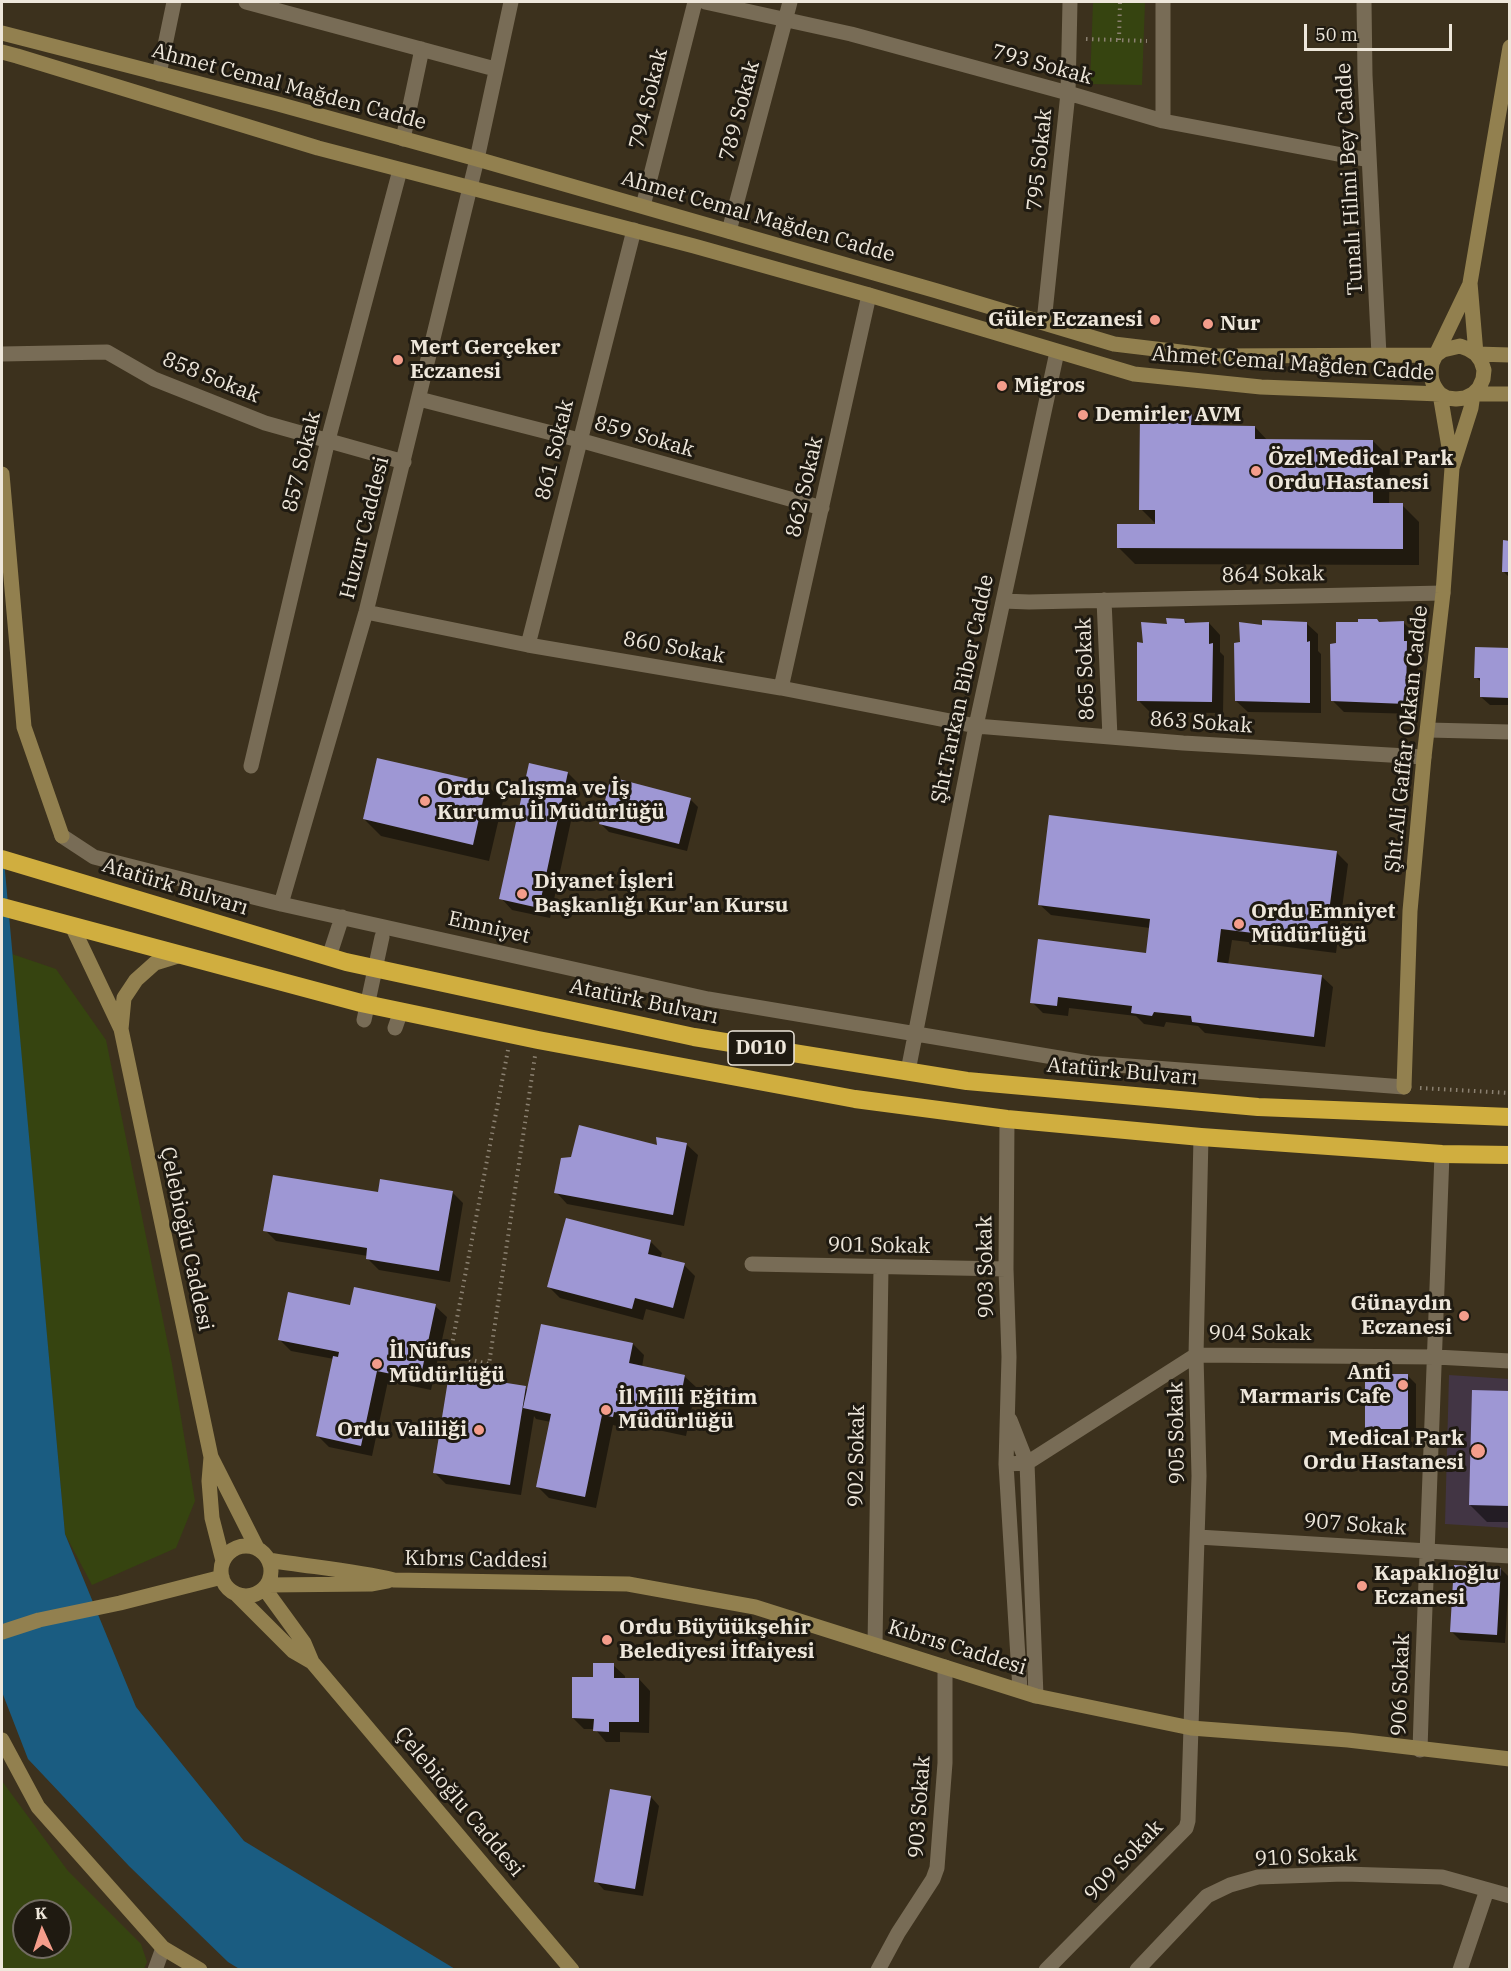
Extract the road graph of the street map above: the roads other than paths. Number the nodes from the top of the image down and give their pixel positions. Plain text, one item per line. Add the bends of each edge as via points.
1 (174, 2) edge
2 (246, 2) edge
3 (511, 2) edge
4 (694, 2) edge
5 (705, 2) edge
6 (790, 2) edge
7 (1070, 2) edge
8 (1163, 2) edge
9 (1364, 2) edge
10 (786, 20) junction
11 (2, 33) edge
12 (1509, 47) edge
13 (422, 49) junction
14 (2, 52) edge
15 (495, 69) junction
16 (159, 74) junction
17 (1068, 93) junction
18 (1163, 121) junction
19 (403, 139) junction
20 (477, 159) junction
21 (1369, 160) junction
22 (400, 170) junction
23 (469, 188) junction
24 (643, 206) junction
25 (634, 230) junction
26 (729, 231) junction
27 (1470, 283) junction
28 (869, 295) junction
29 (1044, 322) junction
30 (1057, 352) junction
31 (2, 354) edge
32 (1476, 354) junction
33 (1379, 355) junction
34 (1437, 355) junction
35 (1509, 355) edge
36 (1440, 394) junction
37 (1473, 394) junction
38 (1509, 394) edge
39 (419, 399) junction
40 (328, 440) junction
41 (579, 440) junction
42 (404, 462) junction
43 (1452, 468) junction
44 (2, 474) edge
45 (822, 508) junction
46 (1443, 593) junction
47 (1104, 600) junction
48 (1003, 601) junction
49 (366, 612) junction
50 (528, 645) junction
51 (781, 688) junction
52 (976, 726) junction
53 (1428, 730) junction
54 (1509, 732) edge
55 (1110, 737) junction
56 (1424, 757) junction
57 (251, 766) dead end
58 (62, 836) joint
59 (2, 859) edge
60 (282, 904) junction
61 (2, 907) edge
62 (342, 917) junction
63 (72, 926) junction
64 (382, 937) dead end
65 (181, 955) junction
66 (329, 957) junction
67 (364, 1020) dead end
68 (121, 1029) junction
69 (915, 1035) junction
70 (908, 1071) junction
71 (1404, 1087) joint
72 (1509, 1117) edge
73 (1007, 1119) junction
74 (1201, 1137) junction
75 (1442, 1154) junction
76 (1509, 1155) edge
77 (752, 1264) dead end
78 (881, 1268) junction
79 (1006, 1269) junction
80 (1196, 1355) junction
81 (1436, 1357) junction
82 (1509, 1361) edge
83 (1007, 1414) junction
84 (211, 1457) junction
85 (1027, 1463) junction
86 (1006, 1464) junction
87 (1198, 1537) junction
88 (256, 1548) junction
89 (1426, 1551) junction
90 (1509, 1556) edge
91 (269, 1560) junction
92 (223, 1561) junction
93 (222, 1577) junction
94 (394, 1580) junction
95 (265, 1586) junction
96 (237, 1594) junction
97 (2, 1632) edge
98 (875, 1645) junction
99 (312, 1662) junction
100 (945, 1667) junction
101 (1020, 1690) junction
102 (1036, 1696) junction
103 (1191, 1728) junction
104 (2, 1740) edge
105 (1420, 1750) junction
106 (1509, 1759) edge
107 (1487, 1890) junction
108 (1509, 1896) edge
109 (163, 1948) junction
110 (154, 1970) edge
111 (167, 1970) edge
112 (200, 1970) edge
113 (572, 1970) edge
114 (878, 1970) edge
115 (1046, 1970) edge
116 (1137, 1970) edge
117 (1460, 1970) edge

1 - 16 street
2 - 13 street
3 - 15 street, Huzur Caddesi
4 - 24 street, 794 Sokak
5 - 10 street, 793 Sokak
6 - 10 street, 789 Sokak
7 - 17 street, 795 Sokak
8 - 18 street
9 - 21 street, Tunalı Hilmi Bey Cadde
10 - 17 street, 793 Sokak
10 - 26 street, 789 Sokak
11 - 16 main road, Ahmet Cemal Mağden Cadde
12 - 27 main road, Şht.Ali Gaffar Okkan Cadde
13 - 15 street
13 - 19 street
14 - 22 main road, Ahmet Cemal Mağden Cadde
15 - 20 street, Huzur Caddesi
16 - 19 main road, Ahmet Cemal Mağden Cadde
17 - 18 street, 793 Sokak
17 - 29 street, 795 Sokak
18 - 21 street, 793 Sokak
19 - 20 main road, Ahmet Cemal Mağden Cadde
20 - 23 street, Huzur Caddesi
20 - 24 main road, Ahmet Cemal Mağden Cadde
21 - 33 street, Tunalı Hilmi Bey Cadde
22 - 23 main road, Ahmet Cemal Mağden Cadde
22 - 40 street, 857 Sokak
23 - 25 main road, Ahmet Cemal Mağden Cadde
23 - 39 street, Huzur Caddesi
24 - 26 main road, Ahmet Cemal Mağden Cadde
25 - 28 main road, Ahmet Cemal Mağden Cadde
25 - 41 street, 861 Sokak
26 - 29 main road, Ahmet Cemal Mağden Cadde
27 - 32 main road, Şht.Ali Gaffar Okkan Cadde
27 - 34 main road, Şht.Ali Gaffar Okkan Cadde
28 - 30 main road, Ahmet Cemal Mağden Cadde
28 - 45 street, 862 Sokak
29 - 33 main road, Ahmet Cemal Mağden Cadde via 1114,344 1214,356
30 - 36 main road, Ahmet Cemal Mağden Cadde via 1134,374 1261,387
30 - 48 street, Şht.Tarkan Biber Cadde
31 - 40 street, 858 Sokak via 107,352 154,379 265,423
32 - 34 main road, Ahmet Cemal Mağden Cadde via 1460,346
32 - 35 main road, Ahmet Cemal Mağden Cadde
32 - 37 main road, Şht.Ali Gaffar Okkan Cadde via 1484,370
33 - 34 main road, Ahmet Cemal Mağden Cadde
34 - 36 main road, Şht.Ali Gaffar Okkan Cadde via 1431,379
36 - 37 main road, Ahmet Cemal Mağden Cadde via 1456,399
36 - 43 main road, Şht.Ali Gaffar Okkan Cadde
37 - 38 main road, Ahmet Cemal Mağden Cadde
37 - 43 main road, Şht.Ali Gaffar Okkan Cadde
39 - 41 street, 859 Sokak
39 - 42 street, Huzur Caddesi
40 - 42 street, 858 Sokak
40 - 57 street, 857 Sokak
41 - 45 street, 859 Sokak
41 - 50 street, 861 Sokak
42 - 49 street, Huzur Caddesi
43 - 46 main road, Şht.Ali Gaffar Okkan Cadde
44 - 58 main road via 24,727
45 - 51 street, 862 Sokak
46 - 47 street, 864 Sokak
46 - 53 main road, Şht.Ali Gaffar Okkan Cadde
47 - 48 street, 864 Sokak
47 - 55 street, 865 Sokak
48 - 52 street, Şht.Tarkan Biber Cadde
49 - 50 street, 860 Sokak
49 - 60 street, Huzur Caddesi
50 - 51 street, 860 Sokak
51 - 52 street, 860 Sokak
52 - 55 street, 863 Sokak
52 - 69 street, Şht.Tarkan Biber Cadde
53 - 54 street
53 - 56 main road, Şht.Ali Gaffar Okkan Cadde
55 - 56 street, 863 Sokak
56 - 71 main road, Şht.Ali Gaffar Okkan Cadde via 1410,910
58 - 60 street, Emniyet via 93,857
59 - 66 highway, Atatürk Bulvarı / D010
60 - 62 street, Emniyet
61 - 63 highway, D010
62 - 66 street
62 - 69 street, Emniyet via 708,999
63 - 65 highway, D010
63 - 68 main road
64 - 67 street
65 - 68 main road via 155,963 135,980 124,998
65 - 73 highway, D010 via 361,1003 398,1019 511,1034 855,1099
66 - 70 highway, Atatürk Bulvarı / D010 via 694,1037
68 - 84 main road, Çelebioğlu Caddesi
69 - 70 street, Şht.Tarkan Biber Cadde
69 - 71 street, Emniyet via 1089,1063
70 - 72 highway, Atatürk Bulvarı / D010 via 967,1081 1258,1107
73 - 74 highway, D010
73 - 79 street, 903 Sokak
74 - 75 highway, D010
74 - 80 street, 905 Sokak
75 - 76 highway, D010
75 - 81 street, 906 Sokak
77 - 78 street, 901 Sokak
78 - 79 street, 901 Sokak
78 - 98 street, 902 Sokak
79 - 83 street, 903 Sokak
80 - 81 street, 904 Sokak
80 - 85 street, 904 Sokak
80 - 87 street, 905 Sokak
81 - 82 street, 904 Sokak
81 - 89 street, 906 Sokak
83 - 85 street, 903 Sokak
83 - 86 street, 903 Sokak
84 - 88 main road, Çelebioğlu Caddesi
84 - 92 main road, Çelebioğlu Caddesi via 212,1518
85 - 86 street, 904 Sokak
85 - 102 street, 903 Sokak
86 - 101 street, 903 Sokak
87 - 89 street, 907 Sokak
87 - 103 street, 905 Sokak
88 - 91 main road
88 - 92 main road via 241,1546
89 - 90 street, 907 Sokak
89 - 105 street, 906 Sokak
91 - 94 main road, Kıbrıs Caddesi
91 - 95 main road via 271,1568
92 - 93 main road
93 - 96 main road via 225,1585
93 - 97 main road
94 - 95 main road, Kıbrıs Caddesi
94 - 98 main road, Kıbrıs Caddesi via 628,1584 754,1607
95 - 96 main road via 254,1595
95 - 99 main road, Çelebioğlu Caddesi via 304,1643
96 - 99 main road, Çelebioğlu Caddesi via 293,1652
98 - 100 main road, Kıbrıs Caddesi
99 - 113 main road, Çelebioğlu Caddesi
100 - 101 main road, Kıbrıs Caddesi
100 - 114 street, 903 Sokak via 945,1763 937,1868
101 - 102 main road, Kıbrıs Caddesi
102 - 103 main road, Kıbrıs Caddesi
103 - 105 main road, Kıbrıs Caddesi via 1348,1740
103 - 115 street, 909 Sokak via 1186,1828
104 - 109 main road via 38,1807
105 - 106 main road, Kıbrıs Caddesi
107 - 108 street, 910 Sokak
107 - 116 street, 910 Sokak via 1442,1877 1258,1877 1207,1896
107 - 117 street
109 - 110 street
109 - 111 street
109 - 112 main road

